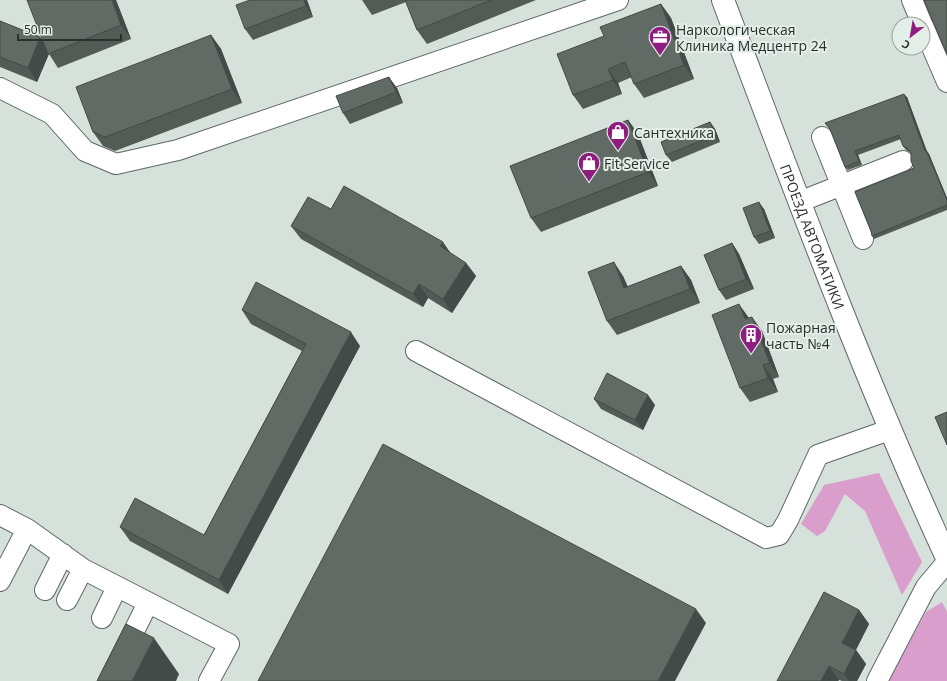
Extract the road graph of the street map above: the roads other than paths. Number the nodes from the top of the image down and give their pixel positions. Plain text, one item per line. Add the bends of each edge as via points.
1 (618, 0) edge
2 (723, 0) edge
3 (912, 0) edge
4 (919, 16) edge
5 (931, 44) edge
6 (947, 82) edge
7 (0, 88) edge
8 (822, 137) dead end
9 (904, 161) dead end
10 (842, 186) junction
11 (799, 202) junction
12 (863, 238) dead end
13 (416, 351) dead end
14 (889, 430) junction
15 (0, 515) edge
16 (27, 529) junction
17 (942, 535) edge
18 (63, 554) junction
19 (947, 558) edge
20 (947, 562) edge
21 (83, 569) junction
22 (0, 582) edge
23 (117, 586) junction
24 (45, 590) dead end
25 (67, 600) dead end
26 (148, 603) junction
27 (102, 618) dead end
28 (109, 681) edge
29 (209, 681) edge
30 (877, 681) edge

1 - 7 lane via 178,150 116,164 86,150 52,114
2 - 11 main road, ПРОЕЗД АВТОМАТИКИ
3 - 4 lane
5 - 6 lane
8 - 10 lane
9 - 10 lane
10 - 11 lane
10 - 12 lane
11 - 14 main road, ПРОЕЗД АВТОМАТИКИ
13 - 14 lane via 766,538 779,535 818,455
14 - 17 main road, ПРОЕЗД АВТОМАТИКИ
15 - 16 lane
16 - 18 lane
16 - 22 lane
17 - 19 main road, ПРОЕЗД АВТОМАТИКИ
18 - 21 lane
18 - 24 lane
20 - 30 lane via 926,587
21 - 23 lane
21 - 25 lane
23 - 26 lane
23 - 27 lane
26 - 28 lane
26 - 29 lane via 229,644

